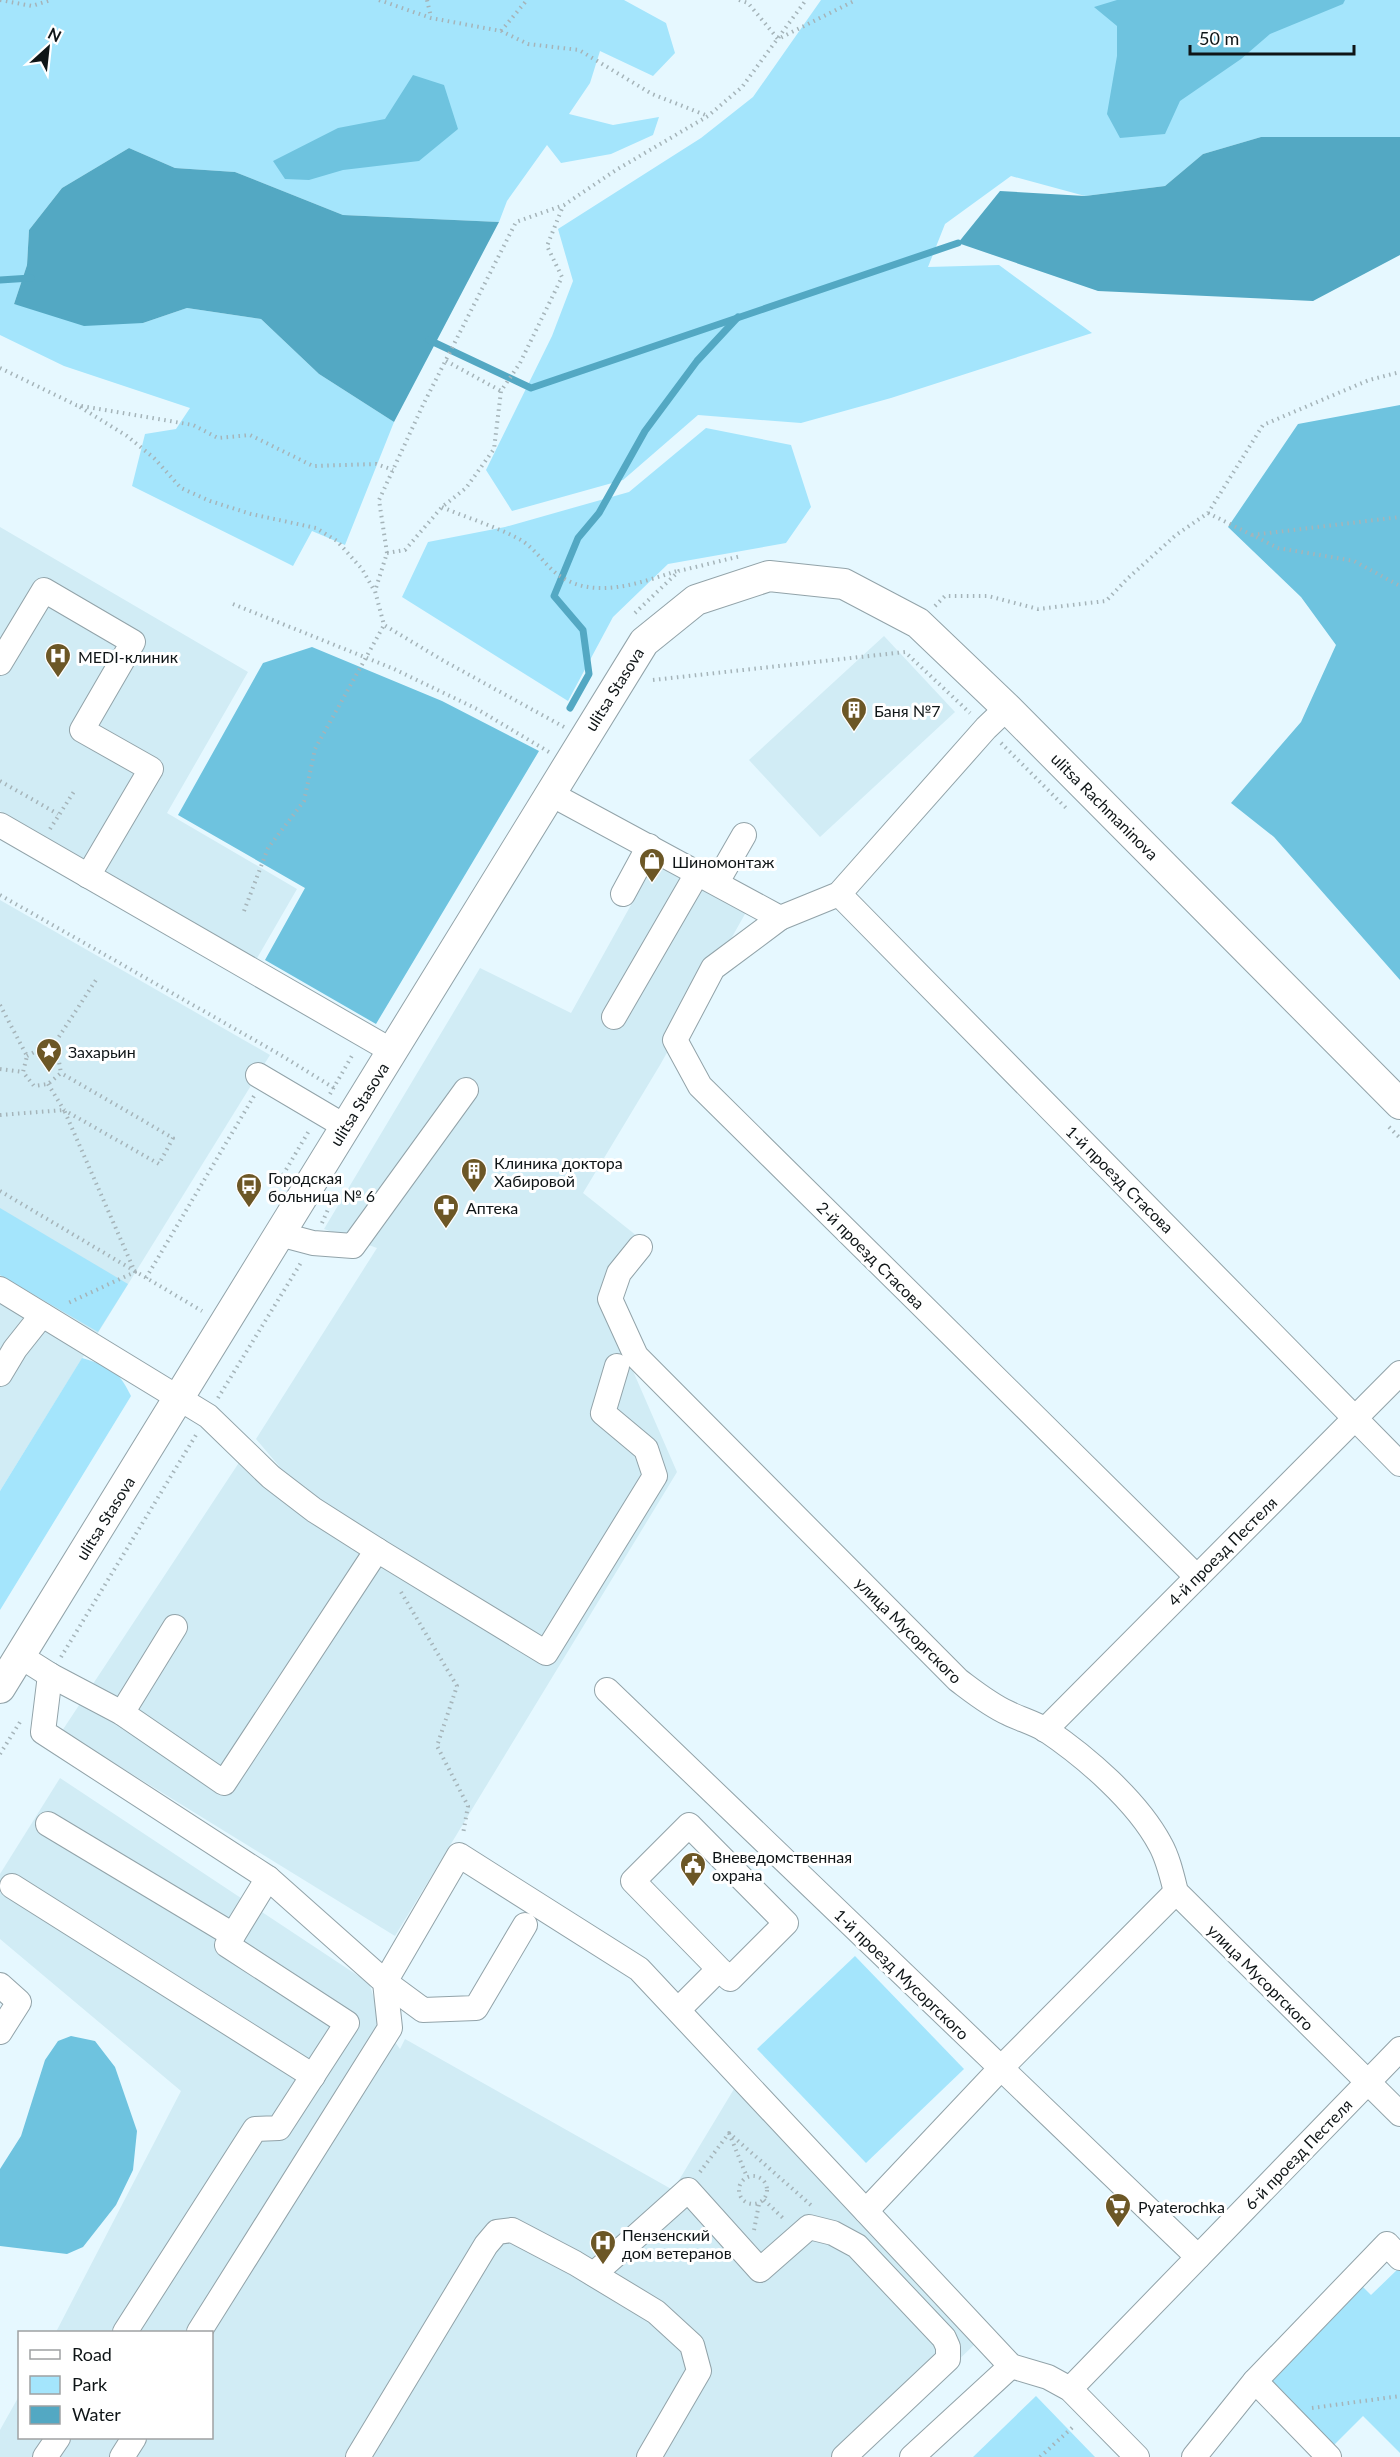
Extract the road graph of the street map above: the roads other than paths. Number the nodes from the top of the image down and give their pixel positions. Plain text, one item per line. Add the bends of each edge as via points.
1 (769, 576) joint
2 (0, 663) edge
3 (1007, 708) junction
4 (549, 793) junction
5 (0, 825) edge
6 (744, 835) dead end
7 (649, 846) junction
8 (88, 876) junction
9 (707, 877) junction
10 (623, 894) dead end
11 (839, 894) junction
12 (780, 918) junction
13 (614, 1017) dead end
14 (392, 1052) junction
15 (261, 1077) road end
16 (466, 1090) dead end
17 (1400, 1104) edge
18 (346, 1126) junction
19 (279, 1234) junction
20 (640, 1247) dead end
21 (0, 1289) edge
22 (42, 1315) junction
23 (7, 1344) edge
24 (617, 1366) dead end
25 (1400, 1373) edge
26 (0, 1374) edge
27 (179, 1399) junction
28 (1355, 1418) junction
29 (1400, 1464) edge
30 (377, 1550) junction
31 (1197, 1577) junction
32 (175, 1627) dead end
33 (20, 1656) junction
34 (50, 1675) junction
35 (0, 1688) edge
36 (607, 1690) dead end
37 (122, 1713) junction
38 (1045, 1730) junction
39 (48, 1824) dead end
40 (268, 1878) junction
41 (12, 1886) dead end
42 (1176, 1892) junction
43 (525, 1925) dead end
44 (233, 1935) junction
45 (719, 1969) junction
46 (385, 1982) junction
47 (0, 1985) edge
48 (679, 2009) junction
49 (0, 2032) edge
50 (1400, 2049) edge
51 (1000, 2068) junction
52 (313, 2076) junction
53 (1367, 2083) junction
54 (1400, 2114) edge
55 (866, 2211) junction
56 (1198, 2257) junction
57 (1400, 2258) edge
58 (594, 2274) junction
59 (126, 2331) edge
60 (200, 2331) edge
61 (1011, 2366) junction
62 (1255, 2381) junction
63 (1070, 2389) junction
64 (57, 2439) edge
65 (133, 2439) edge
66 (45, 2457) edge
67 (122, 2457) edge
68 (358, 2457) edge
69 (649, 2457) edge
70 (844, 2457) edge
71 (912, 2457) edge
72 (1137, 2457) edge
73 (1194, 2457) edge
74 (1329, 2457) edge

1 - 3 main road, ulitsa Rachmaninova via 844,584 918,623
1 - 4 main road, ulitsa Stasova via 696,600 644,642 572,724 568,763
2 - 8 street via 44,590 133,642 82,730 151,769
3 - 11 street
3 - 17 main road, ulitsa Rachmaninova
4 - 7 street
4 - 14 main road, ulitsa Stasova
5 - 8 street
6 - 9 street
7 - 9 street
7 - 10 street
8 - 14 street via 261,981
9 - 12 street
9 - 13 street
11 - 12 street
11 - 28 street, 1-й проезд Стасова
12 - 31 street, 2-й проезд Стасова via 713,968 675,1040 700,1086
14 - 18 main road, ulitsa Stasova
15 - 18 street
16 - 19 street via 353,1246 313,1243
18 - 19 main road, ulitsa Stasova
19 - 27 main road, ulitsa Stasova
20 - 38 street, улица Мусоргского via 619,1273 610,1299 636,1356 958,1680 989,1703
21 - 22 street
22 - 23 street
22 - 27 street
23 - 26 street
24 - 30 street via 603,1413 646,1449 655,1476 546,1653
25 - 28 street, 4-й проезд Пестеля
27 - 30 street via 208,1416 271,1477 314,1510
27 - 33 main road, ulitsa Stasova
28 - 29 street, 1-й проезд Стасова
28 - 31 street, 4-й проезд Пестеля
30 - 37 street via 224,1783
31 - 38 street, 4-й проезд Пестеля
32 - 37 street
33 - 34 street
33 - 35 main road, ulitsa Stasova
34 - 37 street
34 - 40 street via 43,1732
36 - 51 street, 1-й проезд Мусоргского
38 - 42 street, улица Мусоргского via 1085,1760 1137,1812 1160,1844
39 - 44 street
40 - 44 street
40 - 46 street
41 - 52 street
42 - 51 street
42 - 53 street, улица Мусоргского
43 - 46 street via 476,2008 423,2010
44 - 52 street via 227,1945 347,2023
45 - 45 street via 729,1979 786,1923 689,1826 633,1881
45 - 48 street
46 - 48 street via 459,1855 639,1969
46 - 60 street via 390,2028
47 - 49 street via 19,2002
48 - 55 street
50 - 53 street, 6-й проезд Пестеля
51 - 55 street
51 - 56 street, 1-й проезд Мусоргского
52 - 59 street via 279,2128 255,2129
53 - 54 street, улица Мусоргского
53 - 56 street, 6-й проезд Пестеля
55 - 61 street
56 - 63 street, 6-й проезд Пестеля
57 - 62 street via 1387,2244
58 - 68 street via 512,2230 497,2232
58 - 69 street via 656,2312 692,2345 699,2371
58 - 70 street via 688,2190 760,2270 810,2232 833,2233 857,2246 944,2338 948,2359
61 - 63 street via 1048,2377
61 - 71 street
62 - 73 street
62 - 74 street
63 - 72 street
64 - 66 street
65 - 67 street

